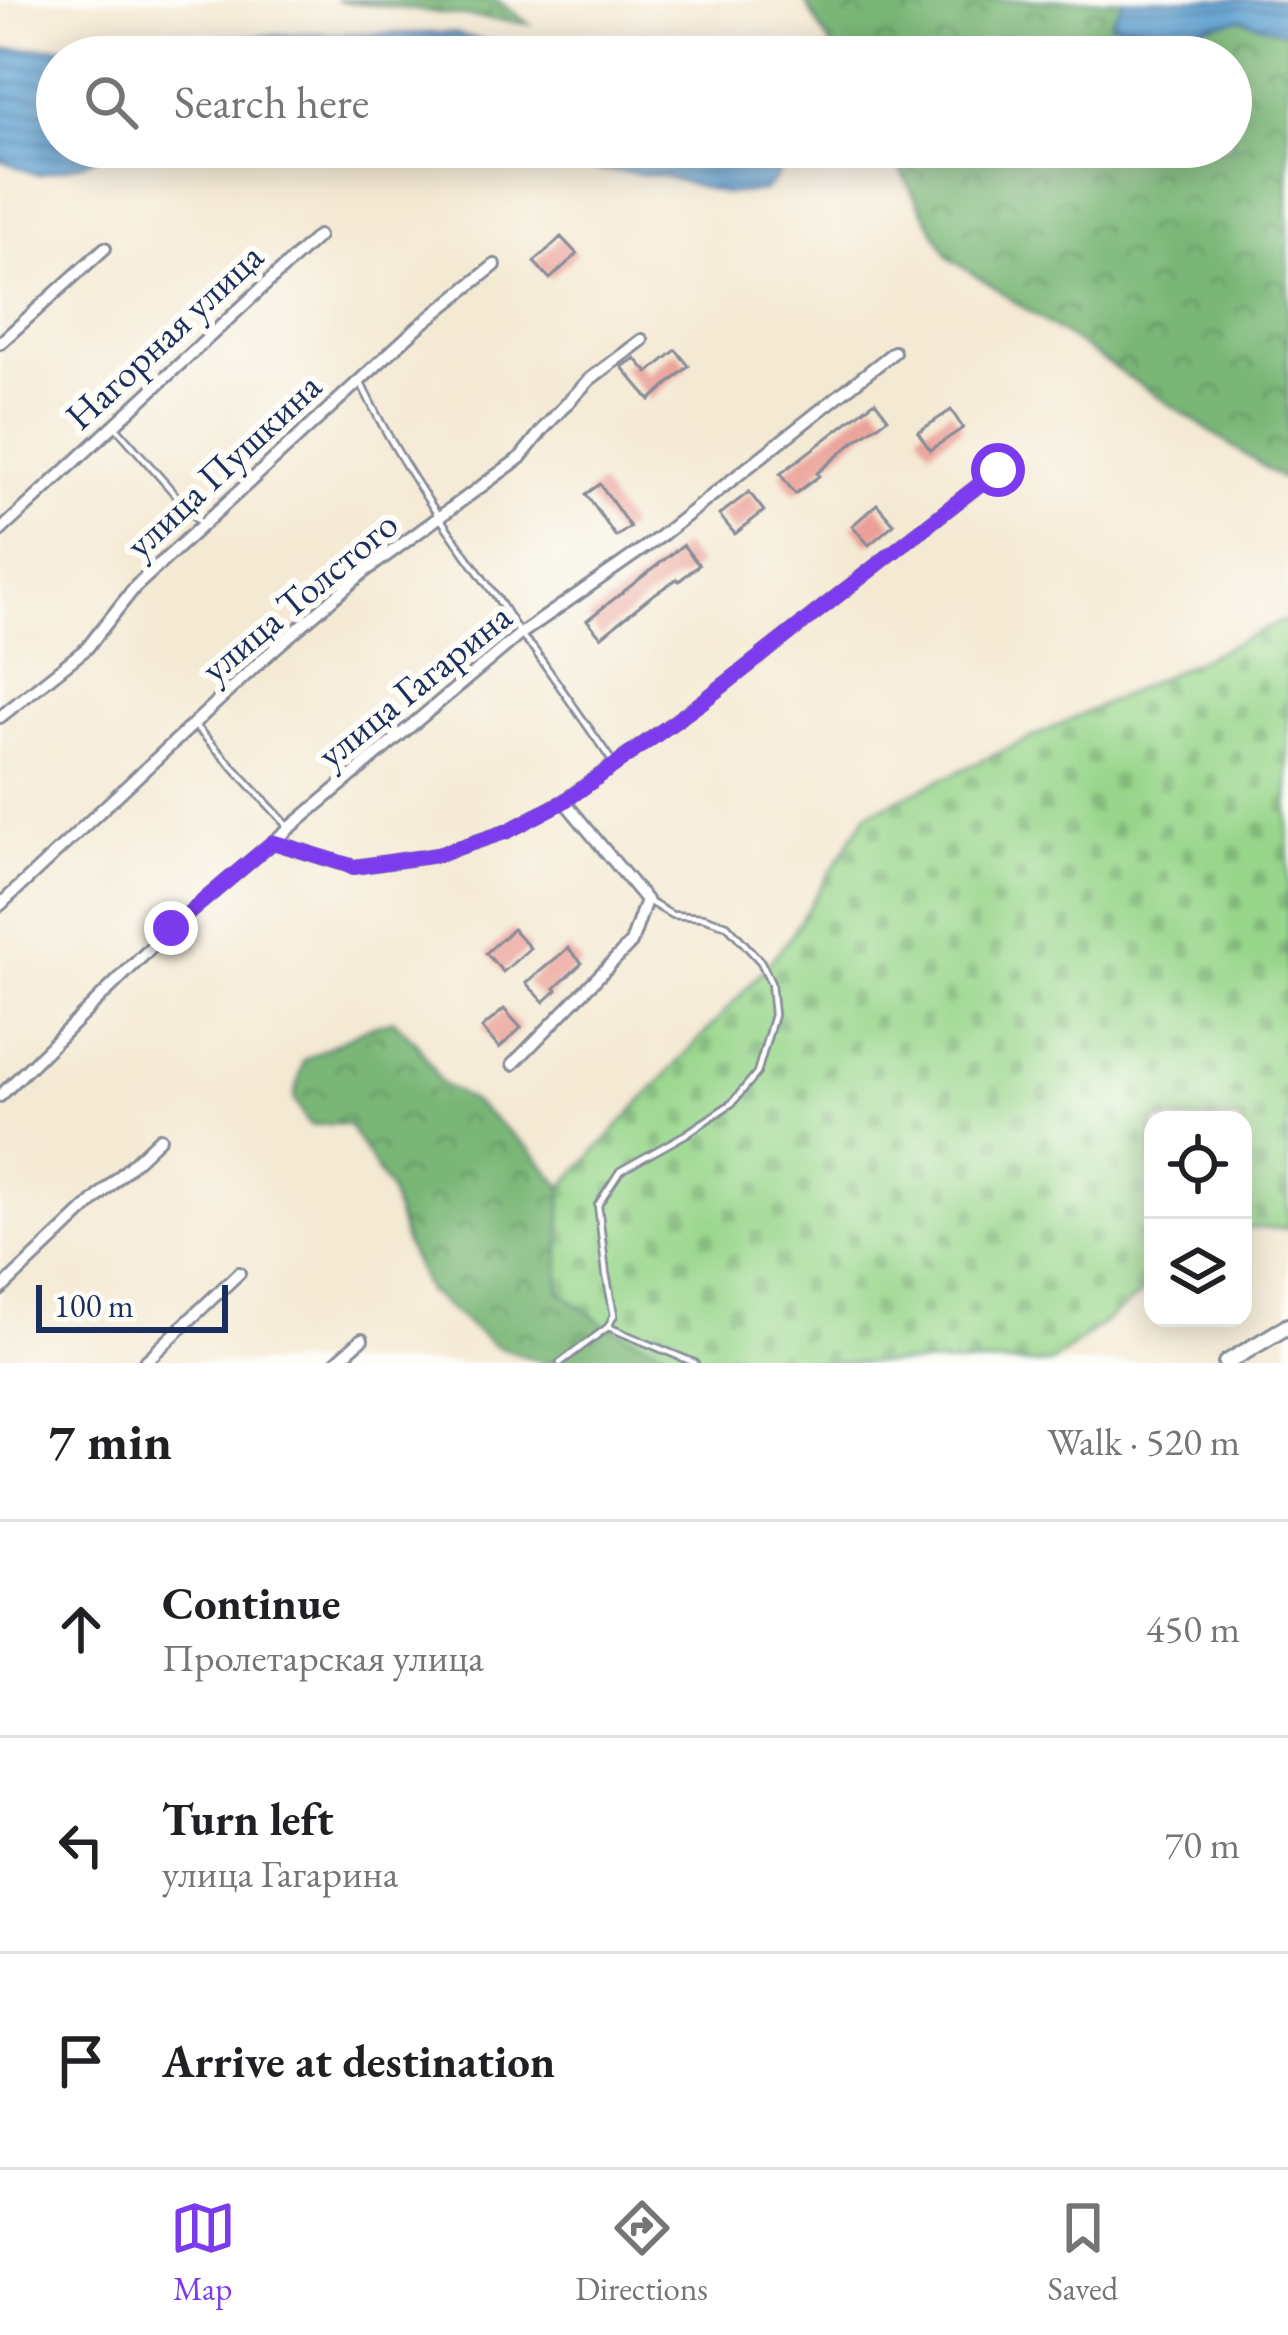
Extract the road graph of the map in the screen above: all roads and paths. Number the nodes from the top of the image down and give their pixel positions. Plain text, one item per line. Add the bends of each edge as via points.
1 (318, 236) dead end
2 (105, 248) dead end
3 (495, 265) dead end
4 (642, 340) dead end
5 (0, 343) edge
6 (894, 352) dead end
7 (360, 380) junction
8 (113, 424) junction
9 (998, 470) dead end
10 (439, 519) junction
11 (203, 526) junction
12 (0, 531) edge
13 (519, 635) junction
14 (0, 716) edge
15 (195, 726) junction
16 (614, 764) junction
17 (565, 801) junction
18 (290, 827) junction
19 (273, 842) junction
20 (646, 900) junction
21 (0, 905) edge
22 (512, 1064) dead end
23 (0, 1096) edge
24 (160, 1138) dead end
25 (239, 1273) dead end
26 (0, 1290) edge
27 (1288, 1326) edge
28 (608, 1327) junction
29 (362, 1339) dead end
30 (144, 1363) edge
31 (335, 1363) edge
32 (560, 1363) edge
33 (695, 1363) edge
34 (1226, 1363) edge

1 - 8 street, Нагорная улица
2 - 5 street
3 - 7 street, улица Пушкина
4 - 10 street, улица Толстого via 590,379 520,458
6 - 13 street, улица Гагарина via 657,539
7 - 10 lane
7 - 11 street, улица Пушкина
8 - 11 lane
8 - 12 street, Нагорная улица
9 - 16 street
10 - 13 lane
10 - 15 street, улица Толстого via 364,572
11 - 14 street, улица Пушкина via 135,587 87,648
13 - 16 lane
13 - 18 street, улица Гагарина
15 - 18 lane
15 - 21 street, улица Толстого
16 - 17 street
17 - 19 street via 437,855 354,867
17 - 20 street
18 - 19 street, улица Гагарина
19 - 23 street, улица Гагарина via 171,928
20 - 22 street via 632,943
20 - 28 lane via 727,926 761,962 774,1015 758,1072 732,1102 620,1171 598,1205 614,1315
24 - 26 street
25 - 30 street
27 - 34 main road
28 - 32 lane
28 - 33 lane
29 - 31 street

